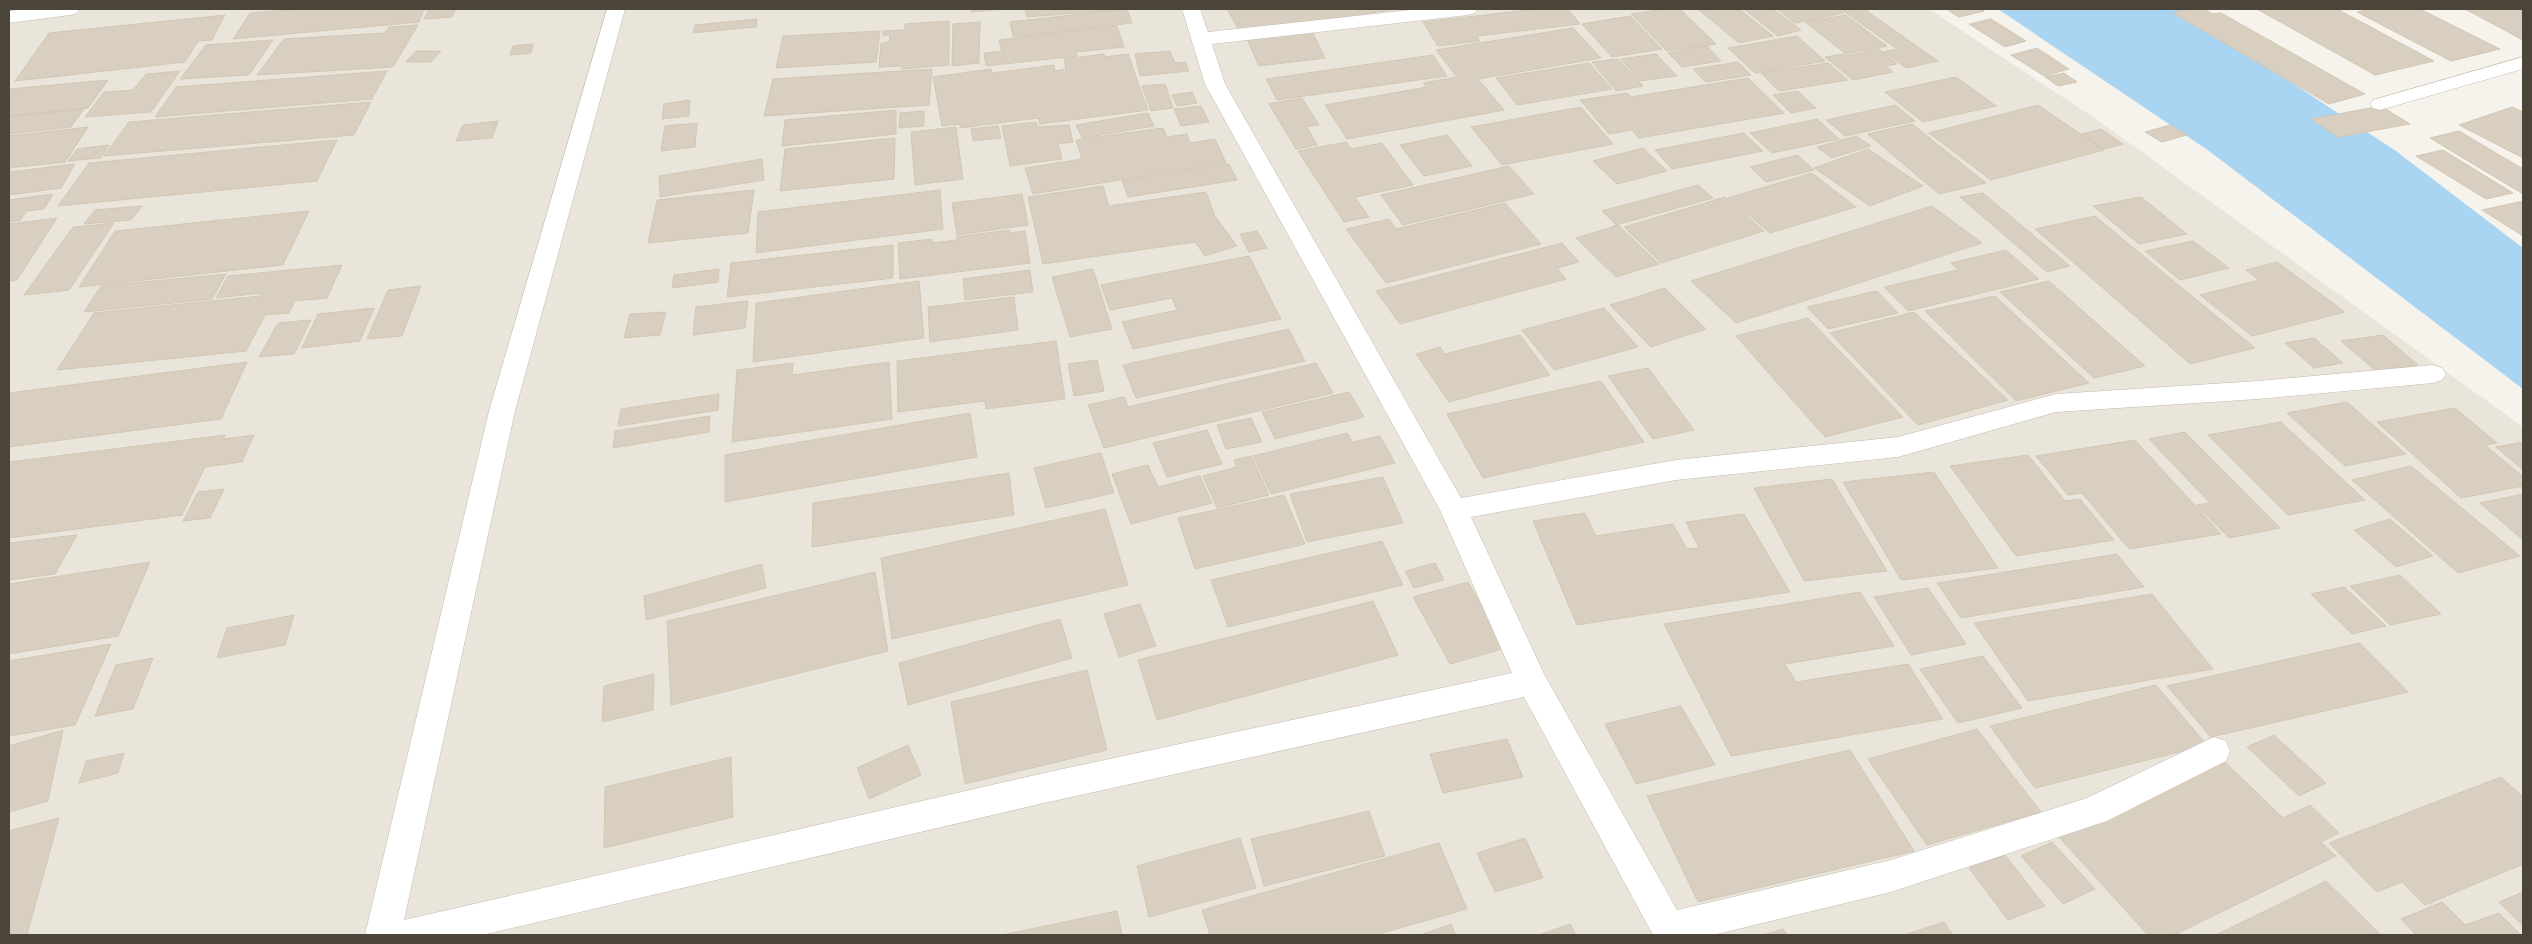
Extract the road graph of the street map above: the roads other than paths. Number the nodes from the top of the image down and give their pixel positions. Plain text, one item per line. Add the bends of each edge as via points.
1 (63, 9) edge
2 (616, 9) edge
3 (1191, 9) edge
4 (1468, 9) edge
5 (9, 17) edge
6 (1201, 39) junction
7 (2523, 62) edge
8 (2380, 104) dead end
9 (2433, 374) dead end
10 (1454, 510) junction
11 (1532, 682) junction
12 (2214, 751) dead end
13 (1670, 932) edge
14 (383, 935) edge
15 (410, 935) edge

1 - 5 street
2 - 14 street via 502,410
3 - 6 street
4 - 6 street
6 - 10 street via 1215,84
7 - 8 street
9 - 10 street via 2258,390 2056,403 1898,447 1676,470
10 - 11 street
11 - 13 street
11 - 15 street via 1044,788
12 - 13 street via 2095,810 1891,876

